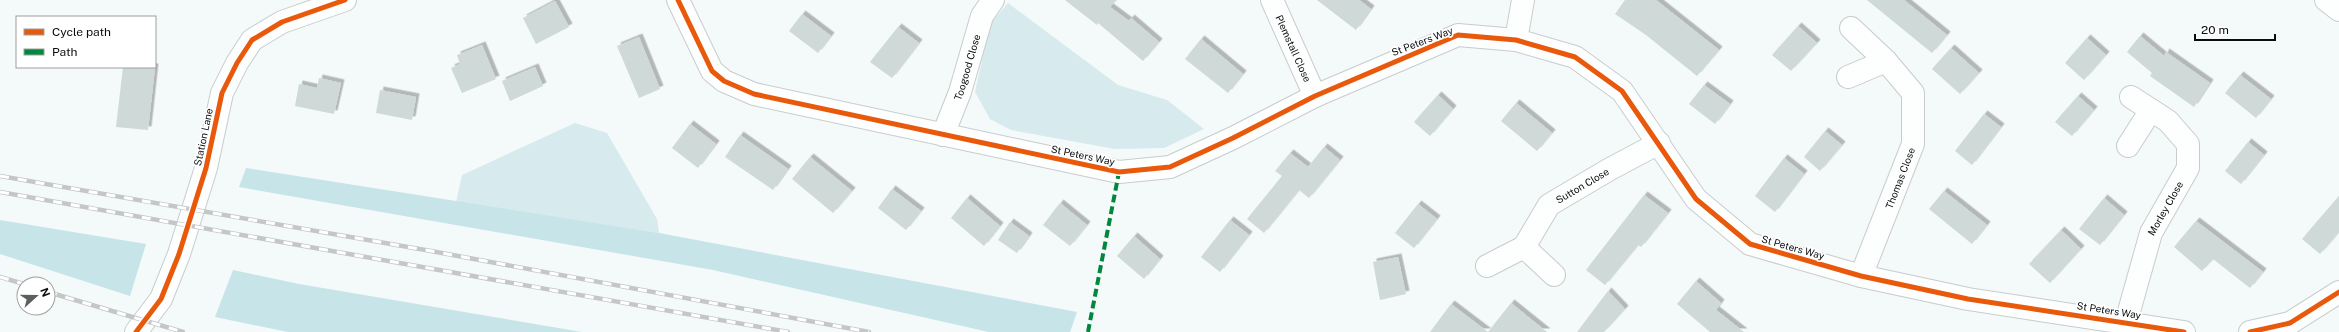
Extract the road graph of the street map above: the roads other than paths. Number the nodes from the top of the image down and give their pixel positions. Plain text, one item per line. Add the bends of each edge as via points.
1 (345, 0) edge
2 (678, 0) edge
3 (993, 0) edge
4 (1272, 0) edge
5 (1523, 0) edge
6 (2326, 0) edge
7 (2339, 10) edge
8 (1851, 28) dead end
9 (1516, 40) junction
10 (1886, 62) junction
11 (1848, 76) dead end
12 (1315, 96) junction
13 (2131, 97) dead end
14 (2151, 110) junction
15 (943, 135) junction
16 (1659, 143) junction
17 (2128, 146) dead end
18 (1524, 247) junction
19 (1487, 266) dead end
20 (1554, 275) dead end
21 (1861, 276) junction
22 (2339, 292) edge
23 (2126, 322) junction
24 (136, 332) edge
25 (2184, 332) edge
26 (2250, 332) edge

1 - 24 street, Station Lane via 282,22 252,40 237,63 222,93 206,168 179,254 161,299
2 - 15 street, St Peters Way via 712,71 724,81 754,94
3 - 15 street, Toogood Close via 982,16 960,92
4 - 12 street, Plemstall Close
5 - 9 street
6 - 7 street
8 - 10 street, Thomas Close
9 - 12 street, St Peters Way via 1458,35
9 - 16 street, St Peters Way via 1575,57 1622,91
10 - 11 street
10 - 21 street, Thomas Close via 1913,93 1913,144
12 - 15 street, St Peters Way via 1170,167 1119,172
13 - 14 street, Morley Close
14 - 17 street
14 - 23 street, Morley Close via 2168,121 2188,144 2188,168 2151,233
16 - 18 street, Sutton Close via 1549,205
16 - 21 street, St Peters Way via 1696,199 1750,244
18 - 19 street
18 - 20 street
21 - 23 street, St Peters Way via 1968,299
22 - 26 street via 2290,323
23 - 25 street, St Peters Way

